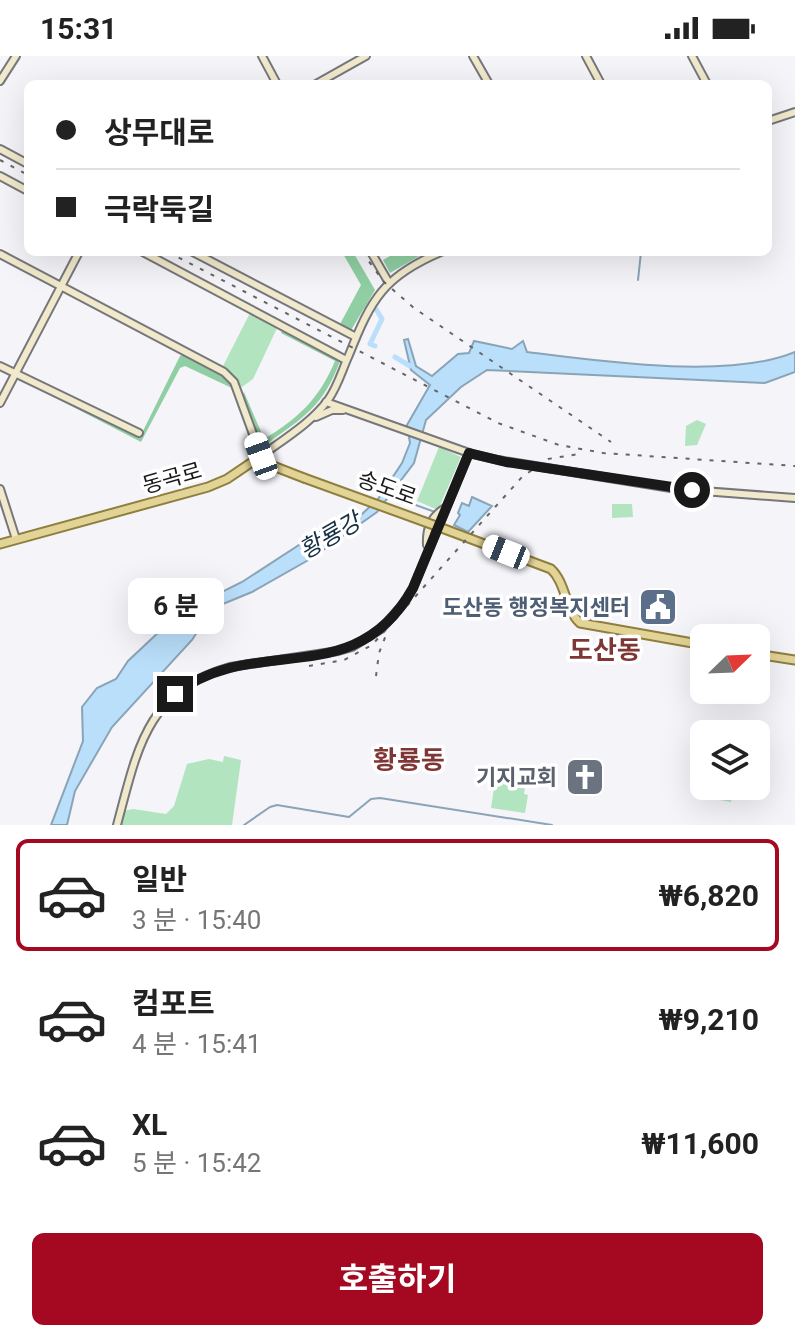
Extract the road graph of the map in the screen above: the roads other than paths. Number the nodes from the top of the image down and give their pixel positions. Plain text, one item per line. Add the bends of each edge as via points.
1 (16, 56) edge
2 (262, 56) edge
3 (366, 56) edge
4 (473, 56) edge
5 (586, 56) edge
6 (692, 56) edge
7 (275, 80) edge
8 (323, 80) edge
9 (487, 80) edge
10 (599, 80) edge
11 (705, 80) edge
12 (0, 81) edge
13 (795, 113) edge
14 (772, 122) edge
15 (0, 149) edge
16 (24, 162) edge
17 (0, 176) edge
18 (24, 189) edge
19 (0, 255) edge
20 (77, 256) edge
21 (151, 256) edge
22 (201, 256) edge
23 (373, 256) edge
24 (432, 256) edge
25 (389, 283) junction
26 (60, 286) junction
27 (356, 337) junction
28 (346, 360) junction
29 (0, 366) edge
30 (15, 374) junction
31 (334, 389) junction
32 (326, 402) junction
33 (0, 403) edge
34 (329, 411) junction
35 (350, 411) junction
36 (308, 420) junction
37 (139, 433) dead end
38 (468, 452) junction
39 (261, 456) junction
40 (273, 466) junction
41 (241, 470) junction
42 (0, 489) edge
43 (795, 498) edge
44 (445, 508) junction
45 (439, 527) junction
46 (16, 539) junction
47 (0, 544) edge
48 (427, 550) junction
49 (690, 643) edge
50 (770, 656) edge
51 (795, 660) edge
52 (117, 825) edge

1 - 12 street
2 - 7 street
3 - 8 street
4 - 9 street
5 - 10 street
6 - 11 street
13 - 14 street
15 - 16 street
17 - 18 street
19 - 26 street
20 - 26 street
21 - 28 street
22 - 27 street
23 - 25 street
24 - 25 street, 동곡로
25 - 27 street, 동곡로 via 372,302
26 - 30 street
26 - 39 street via 230,376
27 - 28 street, 동곡로
28 - 31 street, 동곡로
29 - 30 street
30 - 33 street
30 - 37 street
31 - 32 street, 동곡로
31 - 35 street via 335,402
32 - 34 street
32 - 35 street
32 - 36 street, 동곡로
34 - 35 street
34 - 36 street
35 - 38 street
36 - 39 street, 동곡로
38 - 43 street via 677,489
38 - 44 street
39 - 40 main road, 송도로
39 - 41 main road, 동곡로
40 - 41 main road
40 - 45 main road, 송도로, bridge
41 - 46 main road, 동곡로 via 203,488
42 - 46 street
44 - 45 street
44 - 48 street via 431,522
45 - 48 street
45 - 49 main road, 송도로 via 551,569 580,623
46 - 47 main road, 동곡로
48 - 52 street via 404,603 381,629 352,647 214,671 175,694 151,720 138,747
50 - 51 main road

